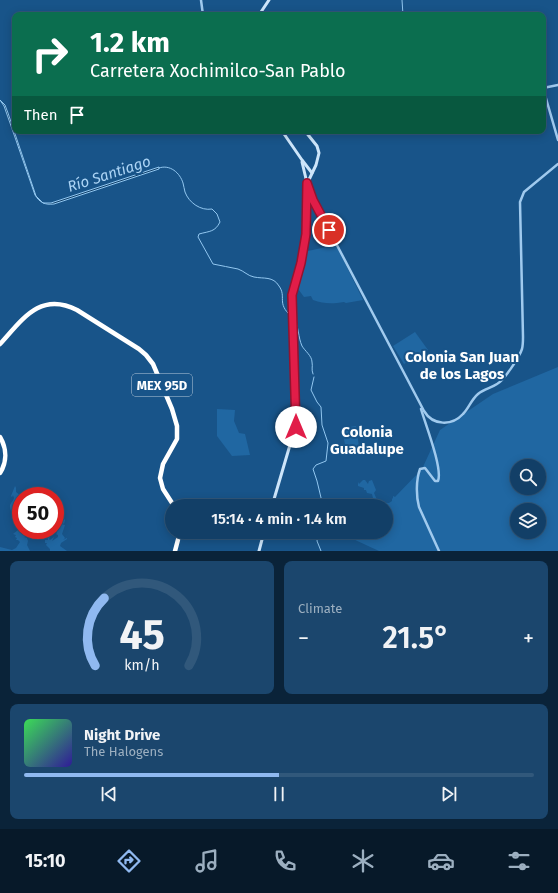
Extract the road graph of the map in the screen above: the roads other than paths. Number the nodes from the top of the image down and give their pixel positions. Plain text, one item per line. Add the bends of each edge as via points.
1 (201, 0) edge
2 (269, 0) edge
3 (203, 12) edge
4 (261, 12) edge
5 (558, 85) edge
6 (546, 87) edge
7 (546, 98) edge
8 (284, 134) edge
9 (307, 134) edge
10 (558, 140) edge
11 (302, 160) junction
12 (558, 164) edge
13 (312, 173) junction
14 (307, 183) junction
15 (0, 344) edge
16 (0, 348) edge
17 (421, 406) junction
18 (0, 437) edge
19 (0, 442) edge
20 (0, 468) edge
21 (0, 473) edge
22 (167, 499) edge
23 (169, 499) edge
24 (274, 499) edge
25 (179, 539) edge
26 (262, 539) edge
27 (176, 551) edge
28 (259, 551) edge
29 (439, 551) edge

1 - 3 street
2 - 4 main road
5 - 6 street
7 - 10 street
8 - 11 main road
9 - 13 main road via 319,151
11 - 13 main road
11 - 14 main road
12 - 17 street via 524,192 520,202 523,337 520,354 499,384 477,395 464,414 453,422 435,421 427,416
13 - 14 main road
14 - 17 street via 318,209
14 - 24 main road via 306,234 292,295 296,428
15 - 23 highway, MEX 95D via 29,313 46,305 58,304 77,310 142,351 153,364 177,422 177,439 163,464 160,478
16 - 22 highway, MEX 95D via 26,318 45,308 58,306 75,311 142,354 158,381 175,423 173,441 160,466 158,479
17 - 29 street via 439,477 438,481 435,481 425,468 420,469 417,500
18 - 21 highway via 5,448 5,464
19 - 20 highway via 3,455
25 - 27 highway
26 - 28 main road

